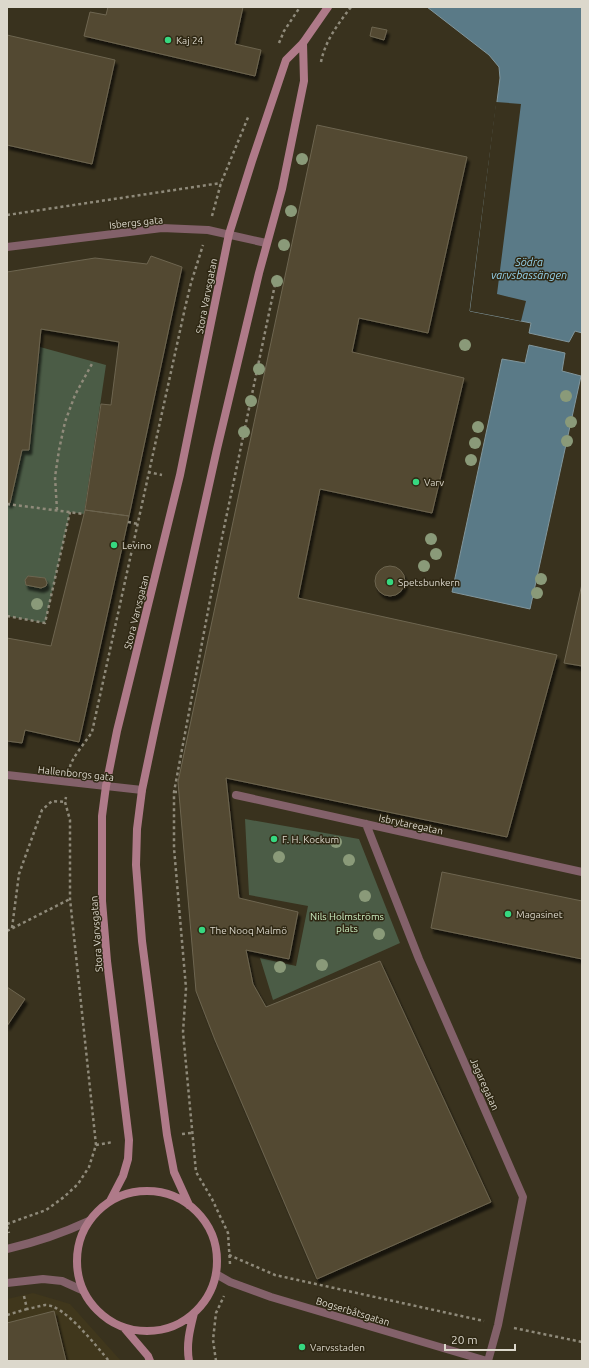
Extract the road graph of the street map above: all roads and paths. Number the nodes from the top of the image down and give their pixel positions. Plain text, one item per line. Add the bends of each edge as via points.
1 (328, 7) edge
2 (351, 7) edge
3 (303, 43) junction
4 (320, 63) dead end
5 (221, 183) dead end
6 (7, 215) edge
7 (229, 234) junction
8 (266, 243) junction
9 (7, 247) edge
10 (278, 268) dead end
11 (93, 362) dead end
12 (148, 472) dead end
13 (162, 475) dead end
14 (7, 504) edge
15 (57, 510) junction
16 (70, 512) junction
17 (84, 514) dead end
18 (128, 522) dead end
19 (138, 524) dead end
20 (7, 616) edge
21 (7, 775) edge
22 (106, 786) junction
23 (142, 790) junction
24 (174, 792) junction
25 (178, 792) dead end
26 (236, 795) dead end
27 (65, 802) dead end
28 (366, 824) junction
29 (582, 872) edge
30 (70, 899) dead end
31 (12, 928) junction
32 (7, 931) edge
33 (96, 1144) dead end
34 (110, 1201) junction
35 (189, 1205) junction
36 (89, 1220) junction
37 (7, 1225) edge
38 (10, 1248) edge
39 (229, 1255) junction
40 (216, 1274) junction
41 (20, 1281) junction
42 (230, 1282) junction
43 (7, 1283) edge
44 (82, 1290) junction
45 (27, 1309) junction
46 (194, 1313) junction
47 (7, 1315) edge
48 (498, 1324) junction
49 (125, 1329) junction
50 (582, 1342) edge
51 (109, 1361) edge
52 (150, 1361) edge
53 (189, 1361) edge
54 (216, 1361) edge
55 (488, 1361) edge

1 - 3 street, Stora Varvsgatan
2 - 4 path via 324,49
3 - 7 street, Stora Varvsgatan via 286,60
3 - 8 street, Stora Varvsgatan via 304,81 282,189
5 - 6 path
7 - 8 street, Isbergs gata
7 - 9 street, Isbergs gata via 208,230 162,228
7 - 22 street, Stora Varvsgatan via 180,475 117,731
8 - 23 street, Stora Varvsgatan via 215,457
10 - 24 path via 220,547
11 - 15 path via 75,395 65,422 55,477
12 - 13 path
14 - 15 path
15 - 16 path
16 - 17 path
16 - 20 path via 45,623
18 - 19 path
21 - 22 street, Hallenborgs gata
22 - 23 street, Hallenborgs gata
22 - 34 street, Stora Varvsgatan via 102,816 102,901 129,1140 128,1159 123,1176
23 - 35 street, Stora Varvsgatan via 136,865 142,941 166,1136 174,1172
24 - 25 path
24 - 39 path via 174,848 186,988 183,1032 196,1172 228,1233
26 - 28 street, Isbrytaregatan
27 - 31 path via 52,801 42,810 19,874
28 - 29 street, Isbrytaregatan
28 - 48 street, Jagaregatan via 419,959 523,1197
30 - 31 path
31 - 32 path
33 - 37 path via 89,1167 78,1184 64,1197 46,1210
34 - 35 street, Stora Varvsgatan via 144,1191 176,1197
34 - 36 street, Stora Varvsgatan
35 - 40 street, Stora Varvsgatan via 199,1214 212,1234 217,1257
36 - 38 street via 66,1232
36 - 44 street, Stora Varvsgatan via 78,1243 76,1259
37 - 38 path
39 - 42 path
39 - 48 path via 275,1275
40 - 42 street, Bogserbåtsgatan
40 - 46 street, Stora Varvsgatan via 204,1304
41 - 43 street
41 - 44 street via 43,1278 62,1281
41 - 45 path
42 - 54 path via 216,1313 212,1340
42 - 55 street, Bogserbåtsgatan via 271,1297
44 - 49 street, Stora Varvsgatan via 103,1317
45 - 47 path
45 - 51 path via 46,1305 62,1311
46 - 49 street, Stora Varvsgatan via 167,1330 150,1332
46 - 53 street, Stora Varvsgatan via 188,1335
48 - 50 path
48 - 55 street, Jagaregatan
49 - 52 street, Stora Varvsgatan

